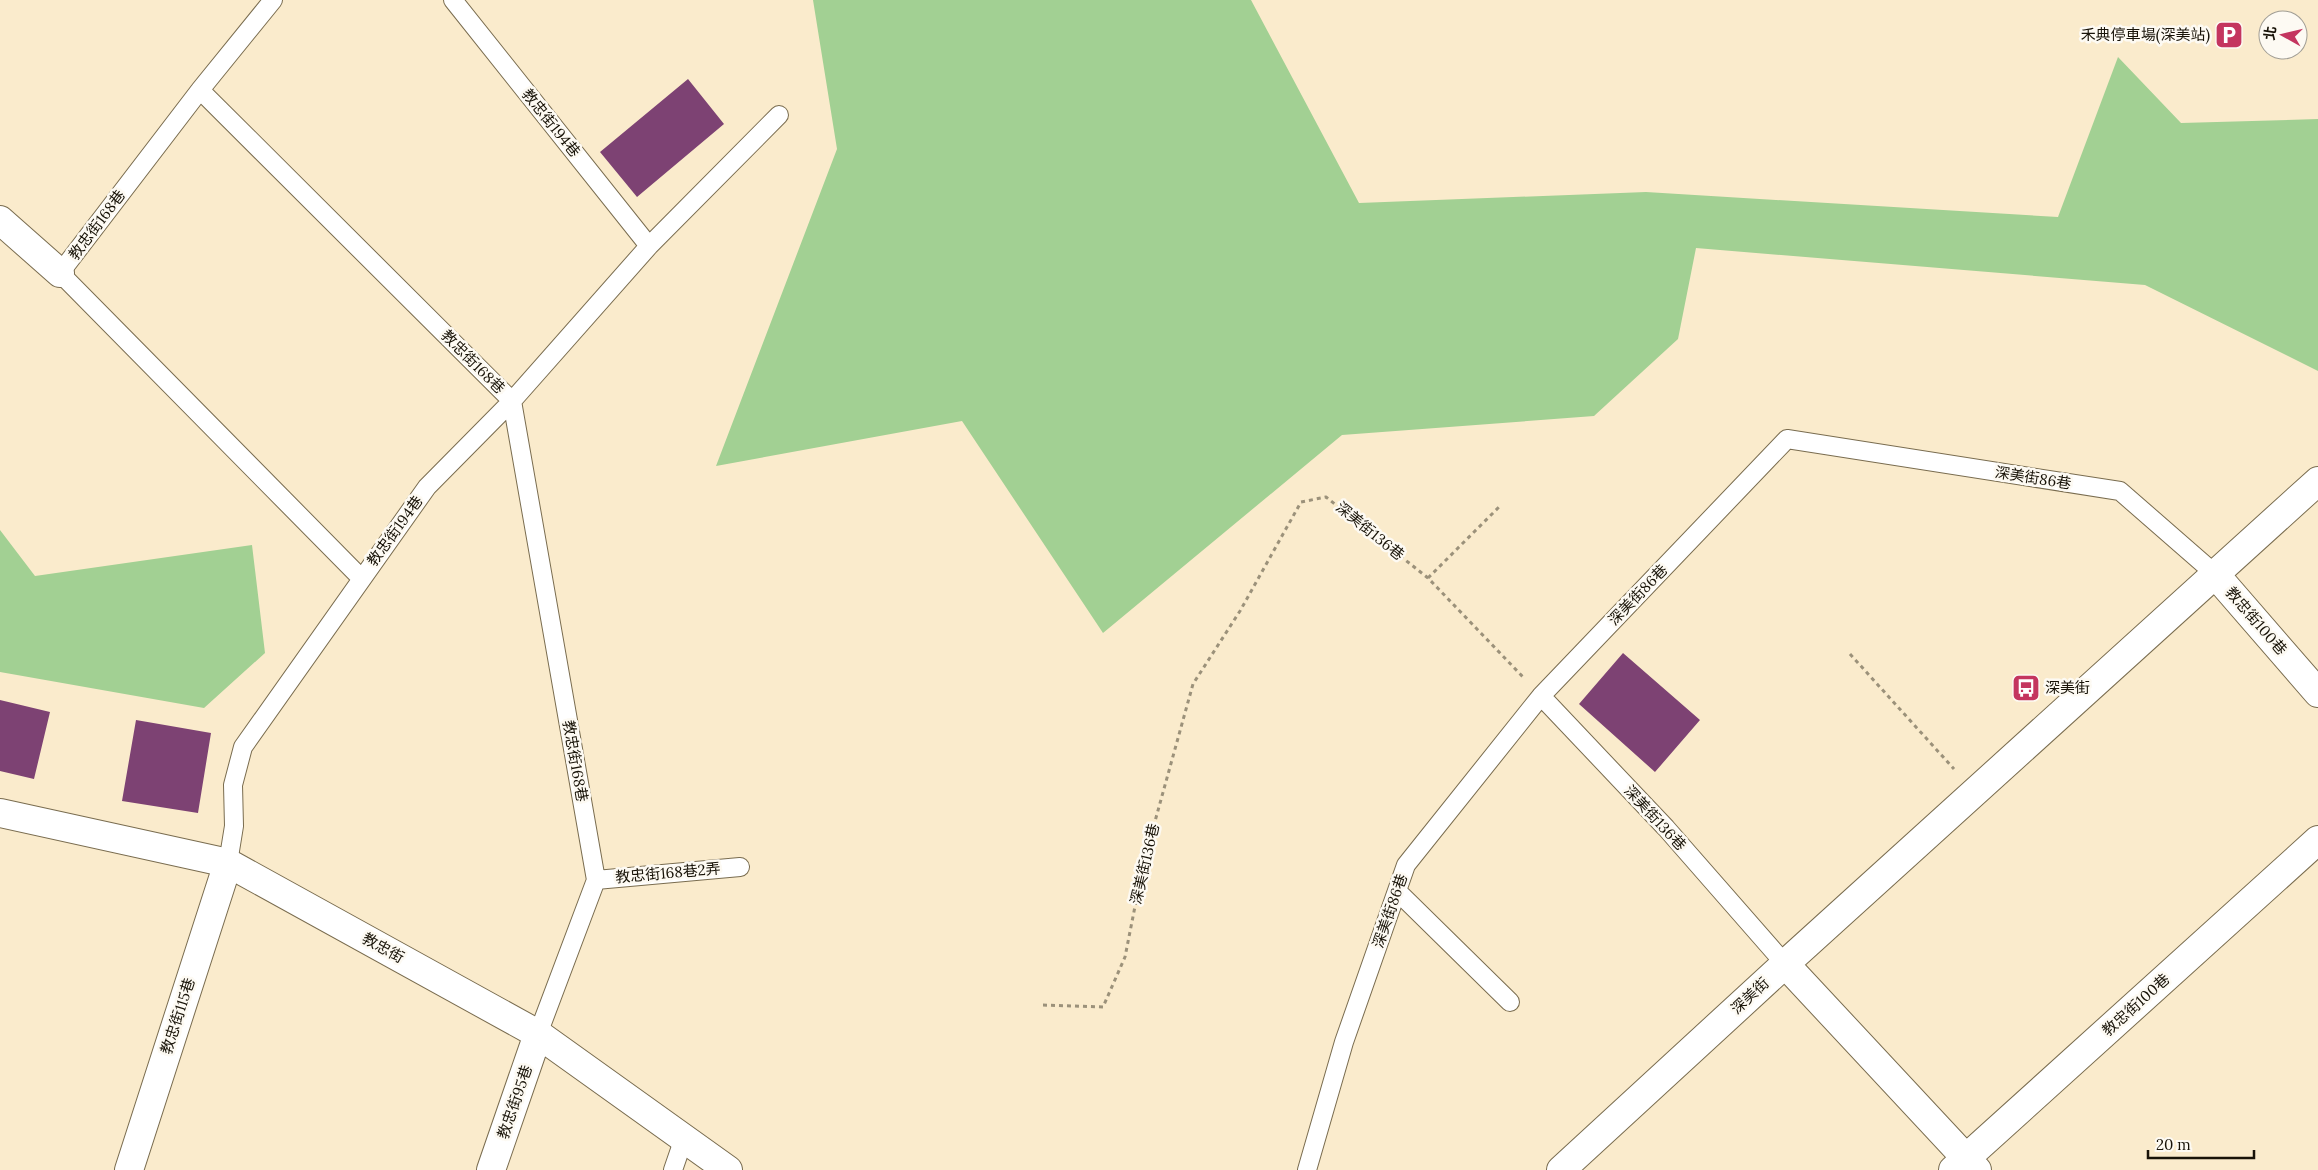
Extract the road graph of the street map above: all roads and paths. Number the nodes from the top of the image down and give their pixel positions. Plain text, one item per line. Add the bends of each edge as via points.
1 (273, 0) edge
2 (453, 0) edge
3 (200, 90) junction
4 (779, 115) dead end
5 (0, 220) edge
6 (649, 246) junction
7 (60, 273) junction
8 (512, 402) junction
9 (2318, 481) edge
10 (1499, 507) dead end
11 (2214, 573) junction
12 (361, 578) junction
13 (1428, 578) junction
14 (1850, 654) dead end
15 (2318, 693) edge
16 (1541, 696) junction
17 (1975, 792) junction
18 (0, 813) edge
19 (2318, 840) edge
20 (228, 863) junction
21 (740, 867) dead end
22 (596, 880) junction
23 (1397, 891) junction
24 (1785, 964) junction
25 (1510, 1002) dead end
26 (1043, 1006) dead end
27 (538, 1034) junction
28 (684, 1138) junction
29 (1966, 1166) edge
30 (129, 1170) edge
31 (491, 1170) edge
32 (673, 1170) edge
33 (728, 1170) edge
34 (1308, 1170) edge
35 (1561, 1170) edge

1 - 3 lane
2 - 6 lane, 教忠街194巷
3 - 7 lane, 教忠街168巷
3 - 8 lane, 教忠街168巷
4 - 6 lane, 教忠街194巷
5 - 7 street, 教忠街168巷
6 - 8 lane, 教忠街194巷
7 - 12 lane, 教忠街168巷
8 - 12 lane, 教忠街194巷 via 427,487
8 - 22 lane, 教忠街168巷
9 - 11 street, 深美街
10 - 13 path
11 - 15 street, 教忠街100巷
11 - 16 lane, 深美街86巷 via 2120,492 1787,439
11 - 17 street, 深美街
12 - 20 lane, 教忠街194巷 via 242,747 233,785 234,826
13 - 16 path, 深美街136巷
13 - 26 path, 深美街136巷 via 1326,496 1301,502 1240,611 1193,684 1144,861 1125,957 1103,1007
14 - 17 path
16 - 23 lane, 深美街86巷 via 1406,865
16 - 24 lane, 深美街136巷 via 1666,828
17 - 24 street, 深美街
18 - 20 street, 教忠街
19 - 29 street, 教忠街100巷
20 - 27 street, 教忠街
20 - 30 street, 教忠街115巷
21 - 22 lane, 教忠街168巷2弄
22 - 27 lane
23 - 25 lane
23 - 34 lane, 深美街86巷 via 1344,1042
24 - 29 street
24 - 35 street, 深美街
27 - 28 street, 教忠街
27 - 31 street, 教忠街95巷
28 - 32 lane
28 - 33 street, 教忠街

